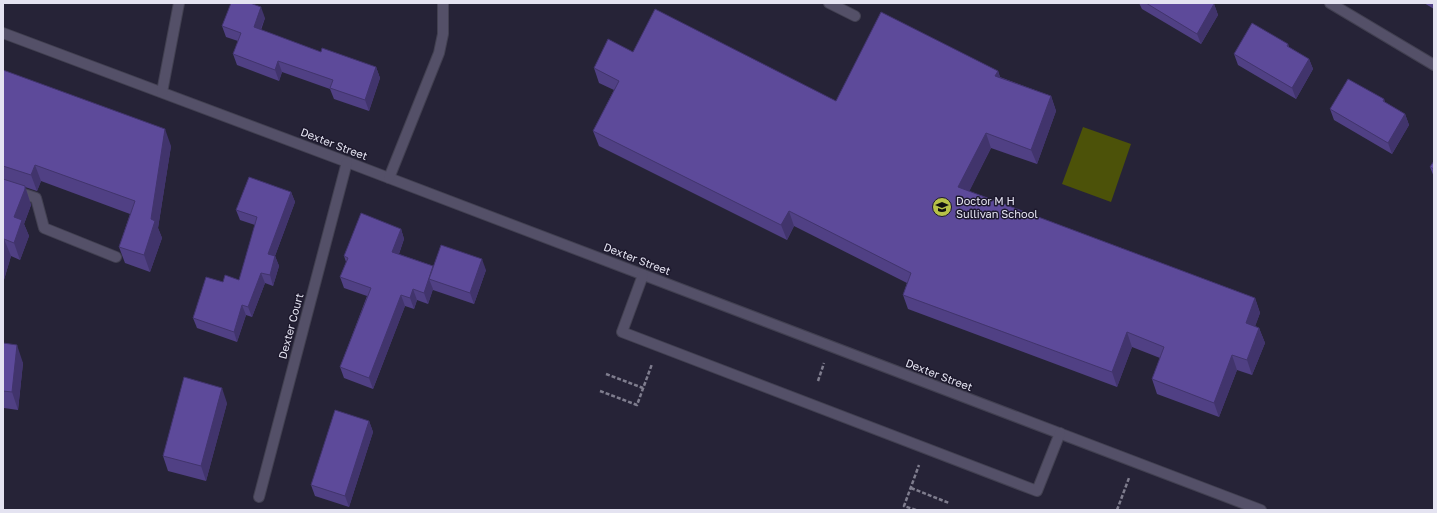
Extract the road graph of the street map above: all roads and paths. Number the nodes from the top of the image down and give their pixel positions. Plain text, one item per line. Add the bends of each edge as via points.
1 (179, 3) edge
2 (443, 3) edge
3 (829, 3) edge
4 (1330, 3) edge
5 (855, 16) dead end
6 (3, 33) edge
7 (1434, 65) edge
8 (162, 92) junction
9 (347, 162) junction
10 (389, 178) junction
11 (3, 187) edge
12 (116, 257) dead end
13 (643, 275) junction
14 (825, 363) dead end
15 (606, 374) dead end
16 (818, 381) dead end
17 (643, 388) dead end
18 (600, 391) dead end
19 (637, 404) dead end
20 (1060, 433) junction
21 (1129, 478) dead end
22 (911, 488) dead end
23 (259, 497) dead end
24 (949, 503) dead end
25 (904, 506) dead end
26 (916, 510) edge
27 (1117, 510) edge
28 (1261, 510) edge

1 - 8 street
2 - 10 street via 443,34 439,53
3 - 5 street
4 - 7 street
6 - 8 street, Dexter Street
8 - 9 street, Dexter Street
9 - 10 street, Dexter Street
9 - 23 street, Dexter Court
10 - 13 street, Dexter Street
11 - 12 street via 36,198 44,228
13 - 20 street, Dexter Street
13 - 20 street via 622,332 1037,491
14 - 16 path
15 - 17 path
18 - 19 path
20 - 28 street, Dexter Street
21 - 27 path
22 - 24 path
25 - 26 path

